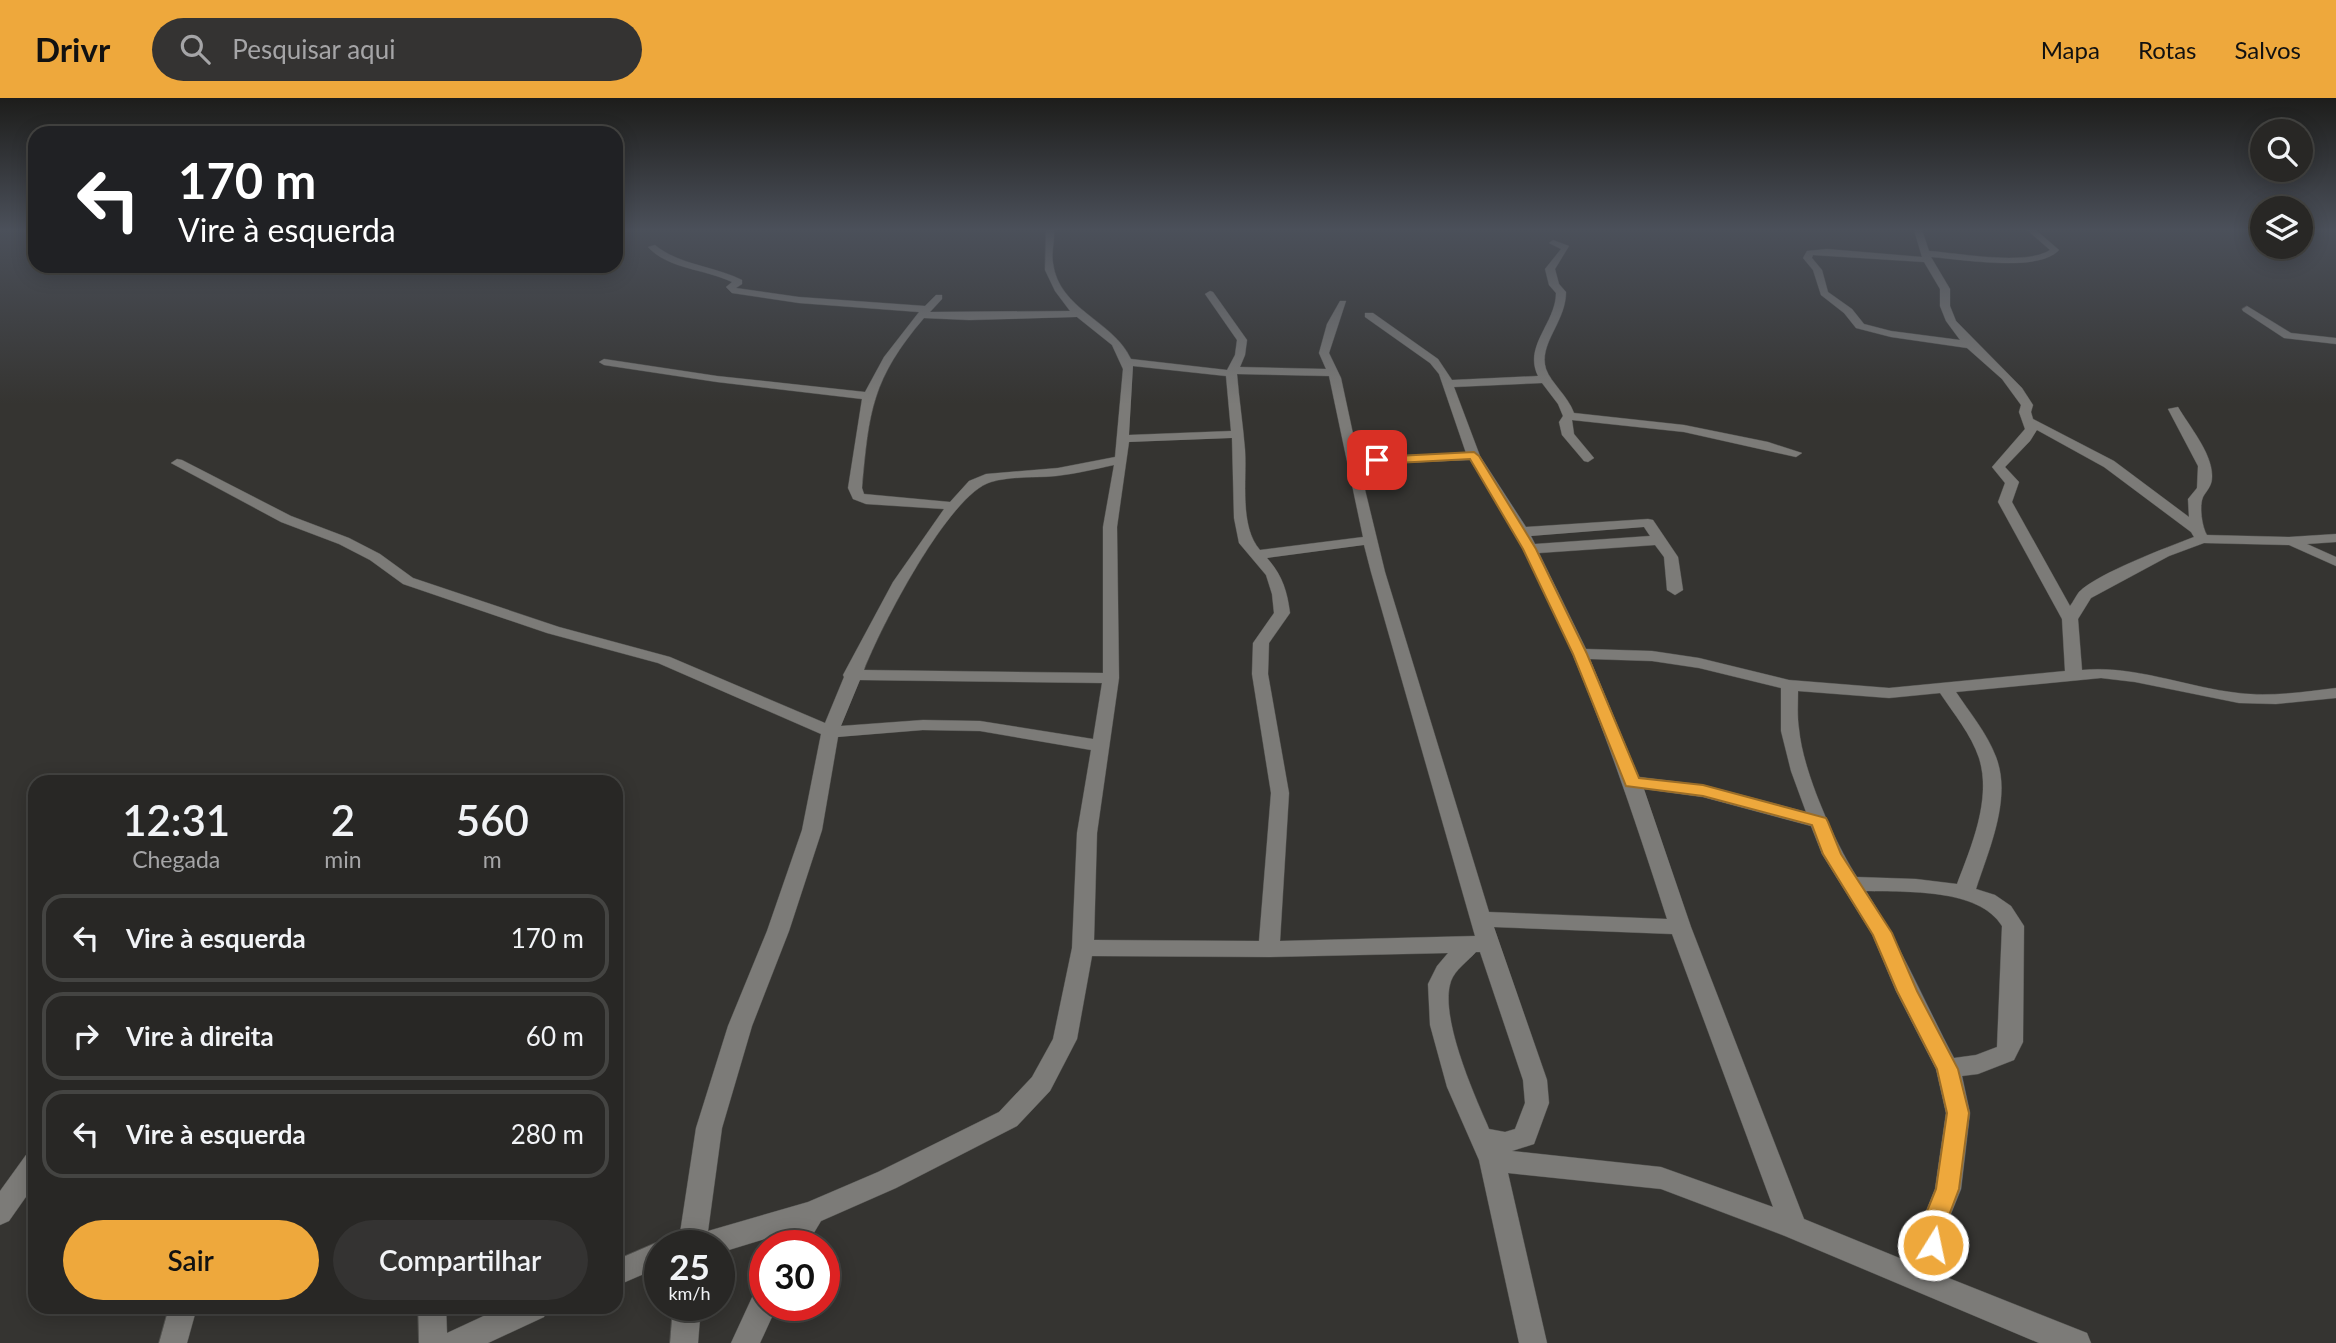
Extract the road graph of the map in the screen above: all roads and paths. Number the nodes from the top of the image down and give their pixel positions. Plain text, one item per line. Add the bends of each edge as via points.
1 (731, 288) edge
2 (1059, 288) edge
3 (1557, 288) edge
4 (1823, 288) edge
5 (1944, 288) edge
6 (1210, 294) dead end
7 (939, 297) dead end
8 (1343, 303) dead end
9 (2247, 309) dead end
10 (923, 312) junction
11 (1078, 314) junction
12 (1369, 315) dead end
13 (2336, 341) edge
14 (1972, 345) junction
15 (604, 362) dead end
16 (1128, 362) junction
17 (1231, 372) junction
18 (1332, 373) junction
19 (1548, 379) junction
20 (1449, 384) junction
21 (869, 396) junction
22 (2174, 409) dead end
23 (1569, 416) junction
24 (2027, 421) junction
25 (1237, 434) junction
26 (1124, 439) junction
27 (1796, 453) dead end
28 (1474, 456) junction
29 (1588, 458) dead end
30 (1121, 460) junction
31 (1353, 461) junction
32 (177, 463) dead end
33 (953, 506) junction
34 (2199, 534) junction
35 (2336, 538) edge
36 (1370, 540) junction
37 (1526, 540) junction
38 (2289, 541) junction
39 (1256, 555) junction
40 (2336, 562) edge
41 (1675, 590) dead end
42 (2070, 619) junction
43 (1580, 654) junction
44 (2074, 675) junction
45 (851, 676) junction
46 (1111, 678) junction
47 (1789, 685) junction
48 (1946, 689) junction
49 (2336, 693) edge
50 (830, 732) junction
51 (1100, 746) junction
52 (1632, 782) junction
53 (1820, 822) junction
54 (1851, 884) junction
55 (1965, 890) junction
56 (1481, 919) junction
57 (1680, 927) junction
58 (1478, 946) junction
59 (1083, 948) junction
60 (1269, 950) junction
61 (1948, 1069) junction
62 (1487, 1149) junction
63 (28, 1173) edge
64 (0, 1213) edge
65 (812, 1213) junction
66 (1794, 1227) junction
67 (693, 1230) edge
68 (801, 1230) edge
69 (735, 1233) edge
70 (644, 1261) edge
71 (623, 1270) edge
72 (1932, 1284) junction
73 (181, 1314) edge
74 (432, 1314) edge
75 (519, 1314) edge
76 (686, 1321) edge
77 (755, 1321) edge
78 (173, 1343) edge
79 (433, 1343) edge
80 (457, 1343) edge
81 (684, 1343) edge
82 (745, 1343) edge
83 (1533, 1343) edge
84 (2077, 1343) edge

1 - 10 street
2 - 11 street
3 - 19 street via 1561,312 1540,347 1539,367
4 - 14 street via 1860,326
5 - 14 street via 1945,313
6 - 17 street via 1242,340
7 - 10 street
8 - 18 street via 1324,353
9 - 13 street via 2288,335
10 - 11 street via 969,317
10 - 21 street
11 - 16 street via 1109,335
12 - 20 street via 1434,361
14 - 24 street via 2023,396
15 - 21 street
16 - 17 street
16 - 26 street
17 - 18 street
17 - 25 street
18 - 31 street
19 - 20 street
19 - 23 street
20 - 28 street
21 - 33 street via 855,488 858,496
22 - 34 street via 2207,479 2196,499
23 - 27 street via 1673,425
23 - 29 street via 1565,422 1568,435
24 - 34 street via 2109,464
24 - 42 street via 2031,429 2026,438 1998,467 2012,482 2005,502
25 - 26 street
25 - 39 street via 1241,518 1246,543
26 - 30 street
28 - 31 street
28 - 37 street
30 - 33 street via 1058,472 991,477 974,484
30 - 46 street via 1110,527
31 - 36 street
32 - 50 street via 286,519 375,557 408,581 553,630 664,660
33 - 45 street via 900,582
34 - 38 street
34 - 42 street via 2098,586 2085,595
35 - 38 street
36 - 39 street
36 - 56 street
37 - 41 street via 1660,540 1671,557
37 - 43 street
38 - 40 street
39 - 60 street via 1273,574 1282,613 1261,643 1260,674 1280,793
42 - 44 street
43 - 47 street via 1687,661
43 - 52 street
44 - 48 street
44 - 49 street via 2125,674 2239,698 2276,700
45 - 46 street
45 - 50 street
46 - 51 street
47 - 48 street via 1889,693
47 - 53 street via 1790,731
48 - 55 street via 1989,760 1987,826
50 - 51 street via 980,726
50 - 67 street via 812,830 740,1026 709,1128
51 - 59 street via 1087,833
52 - 53 street via 1703,791
52 - 57 street
53 - 54 street via 1832,854
54 - 55 street
54 - 61 street via 1882,933
55 - 61 street via 2004,910 2013,926 2011,1042 2006,1053
56 - 57 street
56 - 58 street
57 - 66 street
58 - 60 street
58 - 62 street via 1445,970 1437,990 1442,1028 1466,1110
58 - 62 street via 1535,1080 1537,1103 1525,1136
59 - 60 street
59 - 65 street via 1065,1039 1041,1084 1008,1119
61 - 72 street via 1958,1113 1948,1189 1933,1226
62 - 66 street via 1661,1178
62 - 83 street
63 - 64 street
65 - 68 street
65 - 69 street
66 - 72 street
70 - 71 street
72 - 84 street
73 - 78 street
74 - 79 street
75 - 80 street
76 - 81 street
77 - 82 street

